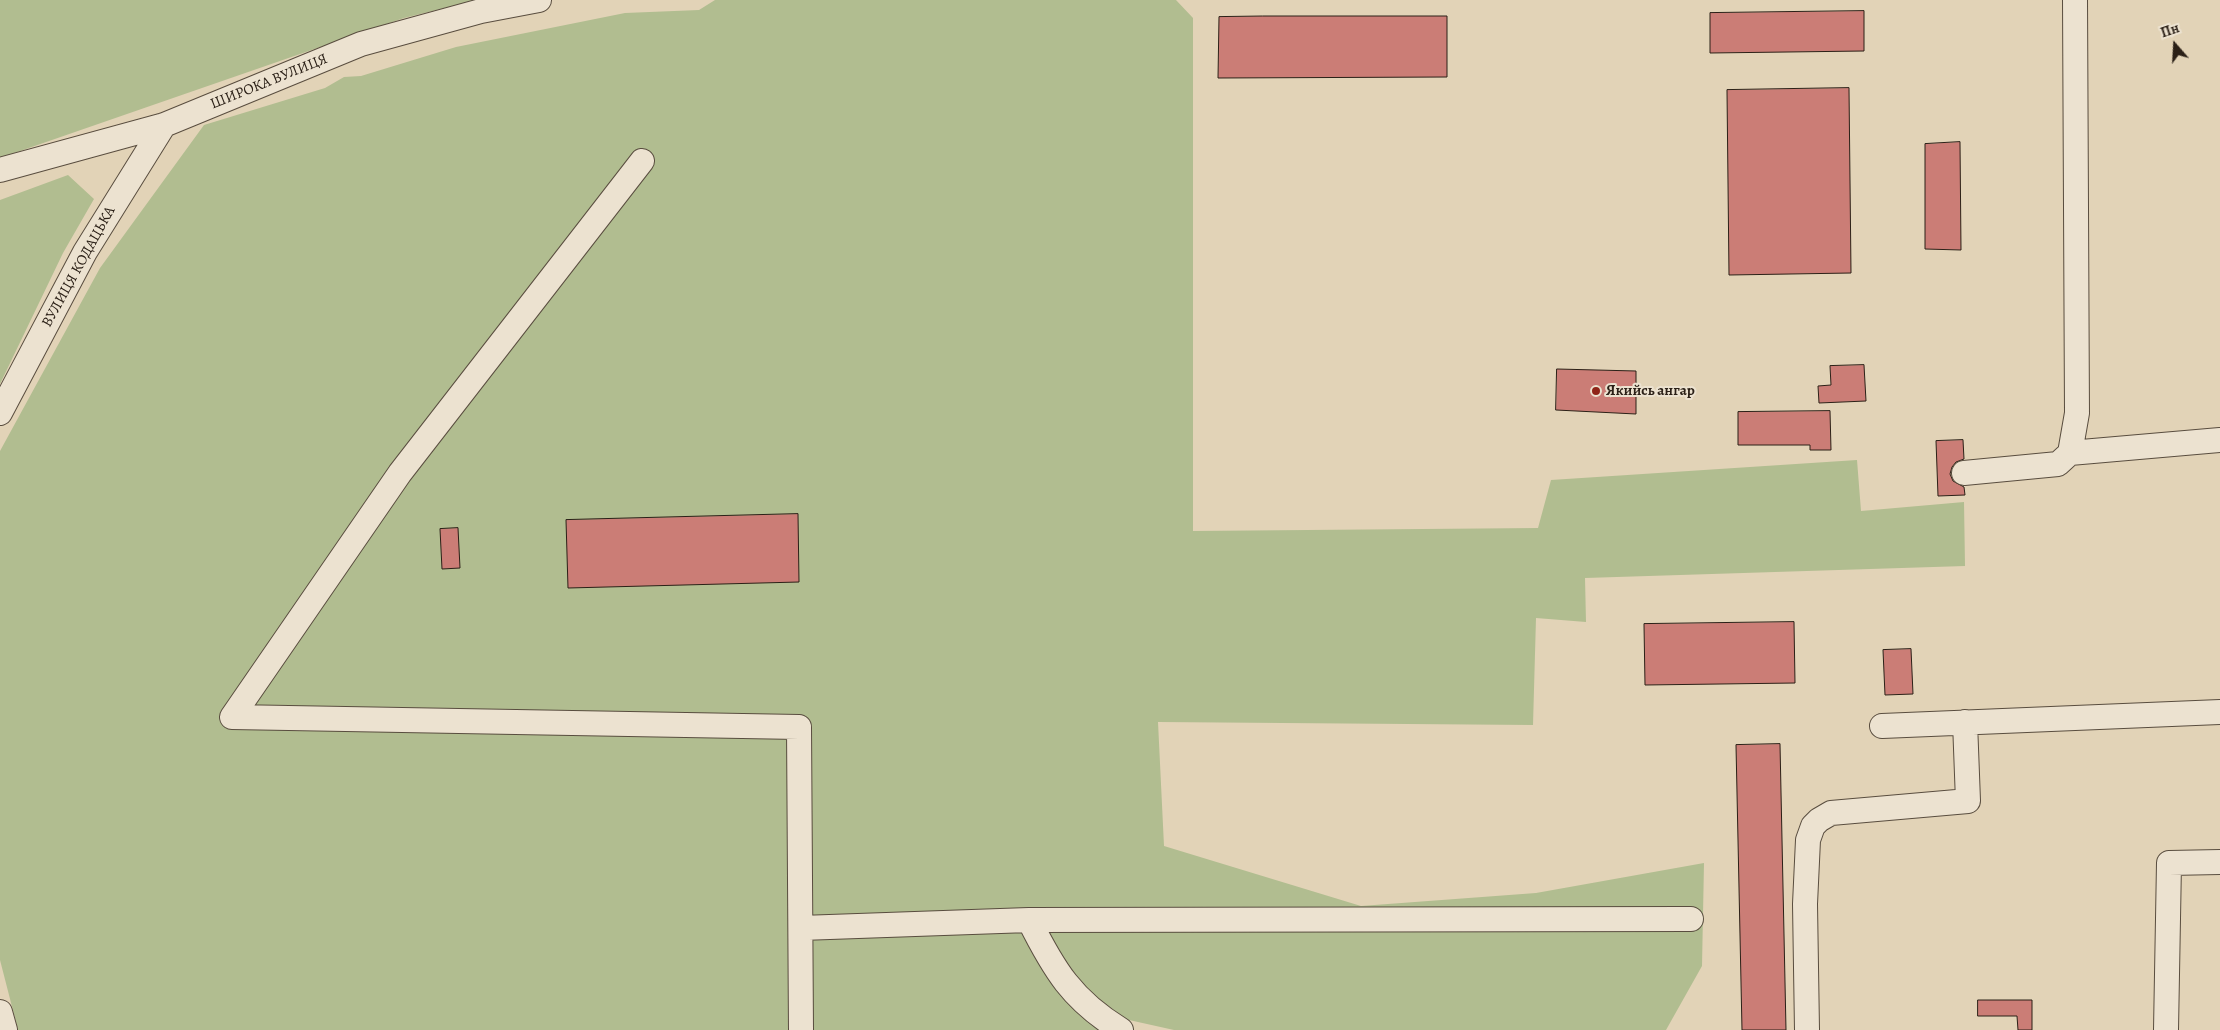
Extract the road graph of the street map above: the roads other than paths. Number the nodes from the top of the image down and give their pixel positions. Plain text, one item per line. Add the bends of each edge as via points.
1 (539, 0) edge
2 (2075, 0) edge
3 (481, 6) edge
4 (164, 125) junction
5 (642, 161) dead end
6 (0, 170) edge
7 (0, 413) edge
8 (2220, 440) edge
9 (2070, 453) junction
10 (1964, 473) dead end
11 (2220, 712) edge
12 (1965, 722) junction
13 (1882, 726) dead end
14 (2220, 862) edge
15 (1691, 919) dead end
16 (1029, 920) junction
17 (801, 928) junction
18 (0, 1012) edge
19 (5, 1030) edge
20 (802, 1030) edge
21 (1121, 1030) edge
22 (1807, 1030) edge
23 (2166, 1030) edge

1 - 3 street, ШИРОКА ВУЛИЦЯ
2 - 9 street via 2077,413
3 - 4 street, ШИРОКА ВУЛИЦЯ via 361,44
4 - 6 street, ШИРОКА ВУЛИЦЯ
4 - 7 street, ВУЛИЦЯ КОДАЦЬКА via 85,252
5 - 17 street via 400,473 232,717 799,727
8 - 9 street
9 - 10 street via 2058,464
11 - 12 street
12 - 13 street
12 - 22 street via 1968,801 1831,813 1813,826 1808,840 1806,904
14 - 23 street via 2169,863
15 - 16 street
16 - 17 street
16 - 21 street via 1066,984 1095,1013
17 - 20 street
18 - 19 street

